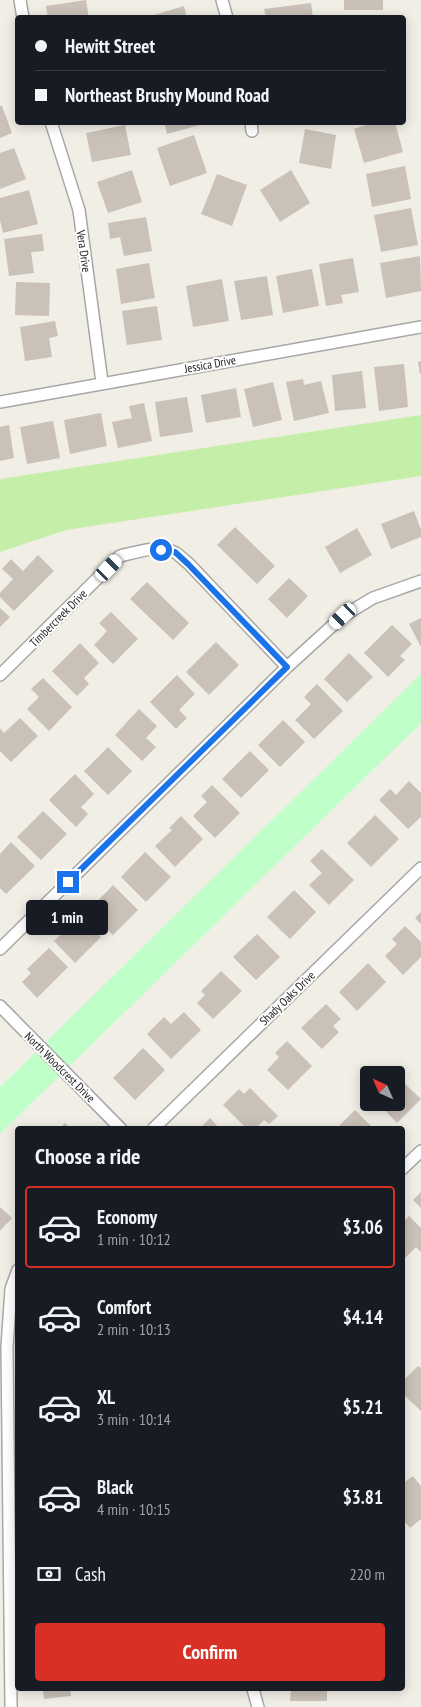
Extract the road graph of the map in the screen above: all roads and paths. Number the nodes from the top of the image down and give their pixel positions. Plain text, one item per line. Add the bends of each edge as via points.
1 (20, 0) edge
2 (222, 0) edge
3 (22, 15) edge
4 (226, 15) edge
5 (53, 125) edge
6 (421, 327) edge
7 (102, 382) junction
8 (0, 402) edge
9 (418, 582) edge
10 (287, 667) junction
11 (0, 675) edge
12 (421, 868) edge
13 (0, 949) edge
14 (0, 1006) edge
15 (118, 1126) edge
16 (156, 1126) edge
17 (421, 1151) edge
18 (405, 1166) edge
19 (15, 1278) edge
20 (254, 1691) edge
21 (11, 1707) edge
22 (258, 1707) edge

1 - 3 street
2 - 4 street
5 - 7 street, Vera Drive via 79,210
6 - 7 street, Jessica Drive
7 - 8 street, Jessica Drive
9 - 10 street via 373,598 343,616
10 - 11 street, Timbercreek Drive via 175,552 142,550 120,556
10 - 13 street
12 - 16 street, Shady Oaks Drive
14 - 15 street, North Woodcrest Drive
17 - 18 street
19 - 21 street via 11,1289 7,1347
20 - 22 street

